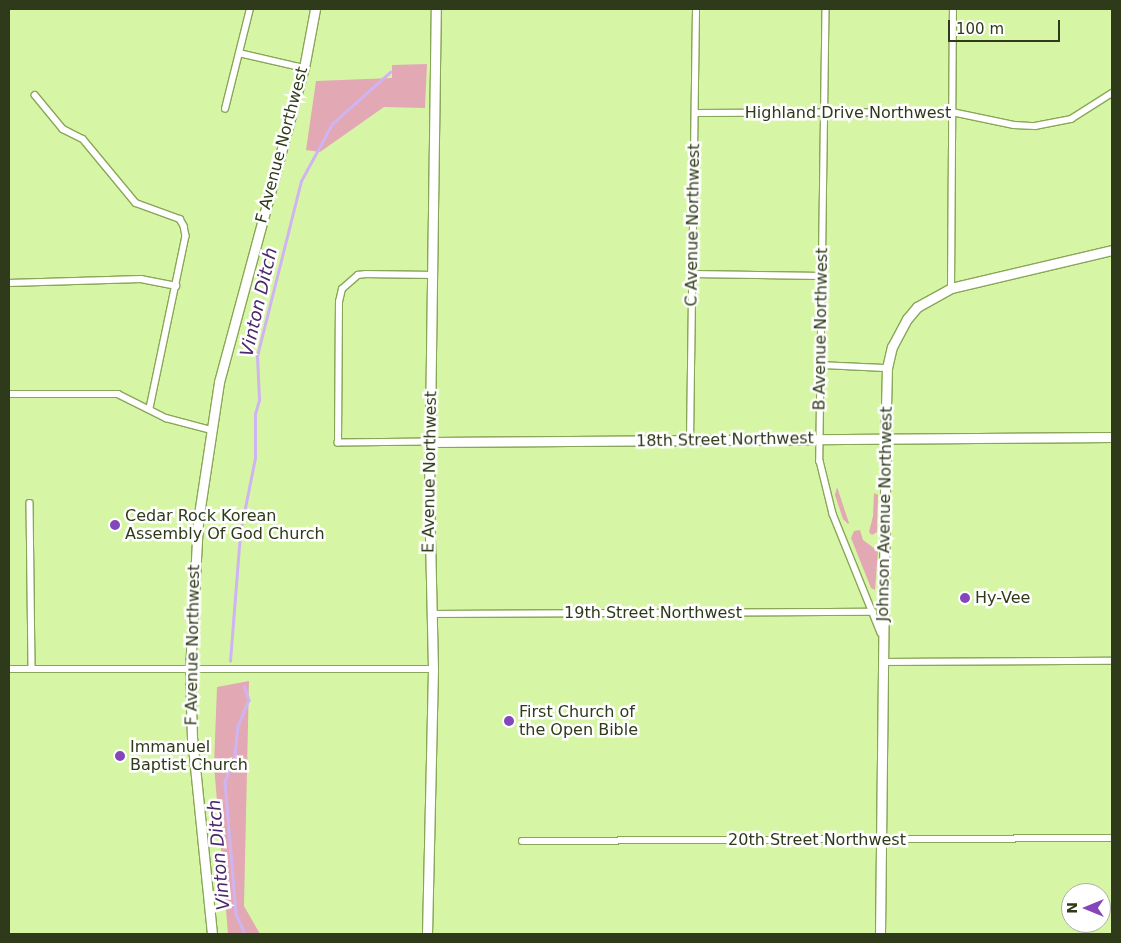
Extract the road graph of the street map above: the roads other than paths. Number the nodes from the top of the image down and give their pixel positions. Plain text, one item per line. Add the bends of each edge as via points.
1 (250, 9) edge
2 (315, 9) edge
3 (436, 9) edge
4 (696, 9) edge
5 (826, 9) edge
6 (953, 9) edge
7 (239, 53) junction
8 (304, 68) junction
9 (1112, 93) edge
10 (35, 95) dead end
11 (225, 109) dead end
12 (824, 112) junction
13 (952, 112) junction
14 (695, 113) junction
15 (1112, 250) edge
16 (692, 274) junction
17 (432, 276) junction
18 (822, 276) junction
19 (9, 283) edge
20 (176, 286) junction
21 (951, 288) junction
22 (821, 365) junction
23 (887, 368) junction
24 (9, 394) edge
25 (150, 409) junction
26 (211, 430) junction
27 (1112, 437) edge
28 (820, 439) junction
29 (690, 440) junction
30 (886, 440) junction
31 (431, 442) junction
32 (30, 503) dead end
33 (873, 612) junction
34 (433, 614) junction
35 (884, 638) junction
36 (1112, 661) edge
37 (884, 662) junction
38 (9, 669) edge
39 (32, 669) junction
40 (433, 669) junction
41 (190, 670) junction
42 (1112, 838) edge
43 (882, 840) junction
44 (522, 841) dead end
45 (212, 934) edge
46 (427, 934) edge
47 (880, 934) edge

1 - 7 street
2 - 8 street, F Avenue Northwest
3 - 17 street, E Avenue Northwest
4 - 14 street, C Avenue Northwest
5 - 12 street, B Avenue Northwest
6 - 13 street
7 - 8 street
7 - 11 street
8 - 26 street, F Avenue Northwest via 221,373
9 - 13 street, Highland Drive Northwest via 1071,119 1035,126 1014,125
10 - 20 street via 63,129 83,139 136,203 180,219 186,236
12 - 13 street, Highland Drive Northwest
12 - 14 street, Highland Drive Northwest
12 - 18 street, B Avenue Northwest
13 - 21 street
14 - 16 street, C Avenue Northwest
15 - 21 street, Johnson Avenue Northwest
16 - 18 street
16 - 29 street, C Avenue Northwest
17 - 31 street, E Avenue Northwest
17 - 31 street, 18th Street Northwest via 358,275 342,289 339,302 338,443
18 - 22 street, B Avenue Northwest
19 - 20 street via 141,280
20 - 25 street
21 - 23 street, Johnson Avenue Northwest via 932,296 907,319 892,347
22 - 23 street
22 - 28 street, B Avenue Northwest
23 - 30 street, Johnson Avenue Northwest
24 - 25 street via 118,394
25 - 26 street via 174,422
26 - 41 street, F Avenue Northwest via 198,521
27 - 30 street, 18th Street Northwest
28 - 29 street, 18th Street Northwest
28 - 30 street, 18th Street Northwest
28 - 33 street, B Avenue Northwest via 820,461 833,514
29 - 31 street, 18th Street Northwest
30 - 35 street, Johnson Avenue Northwest
31 - 34 street, E Avenue Northwest via 429,554
32 - 39 street
33 - 34 street, 19th Street Northwest
33 - 35 street, B Avenue Northwest
34 - 40 street, E Avenue Northwest
35 - 37 street, Johnson Avenue Northwest
36 - 37 street
37 - 43 street, Johnson Avenue Northwest
38 - 39 street
39 - 41 street
40 - 41 street
40 - 46 street, E Avenue Northwest
41 - 45 street, F Avenue Northwest via 197,805
42 - 43 street, 20th Street Northwest
43 - 44 street, 20th Street Northwest
43 - 47 street, Johnson Avenue Northwest

